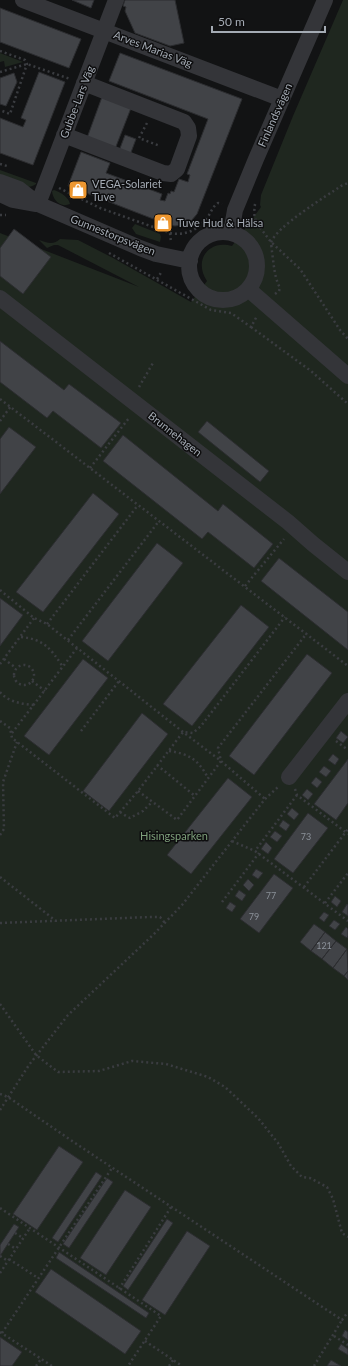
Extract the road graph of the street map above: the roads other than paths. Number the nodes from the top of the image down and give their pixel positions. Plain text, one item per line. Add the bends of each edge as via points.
1 (23, 0) edge
2 (116, 0) edge
3 (325, 0) edge
4 (104, 30) junction
5 (84, 83) junction
6 (282, 99) junction
7 (64, 135) junction
8 (0, 182) edge
9 (0, 194) edge
10 (38, 204) junction
11 (231, 233) junction
12 (190, 261) junction
13 (248, 289) junction
14 (0, 298) edge
15 (348, 376) edge
16 (348, 572) edge
17 (348, 701) edge
18 (289, 777) road end

1 - 4 street, Arves Marias Väg
2 - 4 street, Gubbe-Lars Väg
3 - 6 street, Finlandsvägen
4 - 5 street, Gubbe-Lars Väg
4 - 6 street, Arves Marias Väg via 178,51
5 - 7 street, Gubbe-Lars Väg
5 - 7 street via 184,122 189,136 177,169 171,174 162,173
6 - 11 street, Finlandsvägen via 235,210
7 - 10 street, Gubbe-Lars Väg
8 - 10 street, Gunnestorpsvägen via 19,189
9 - 10 street, Gunnestorpsvägen via 13,200
10 - 12 street, Gunnestorpsvägen via 140,248
11 - 12 street via 216,233 203,239 193,250
11 - 13 street via 244,239 256,257 257,272
12 - 13 street via 192,279 205,295 227,300 240,296
13 - 15 street
14 - 16 street, Brunnehagen
17 - 18 street

